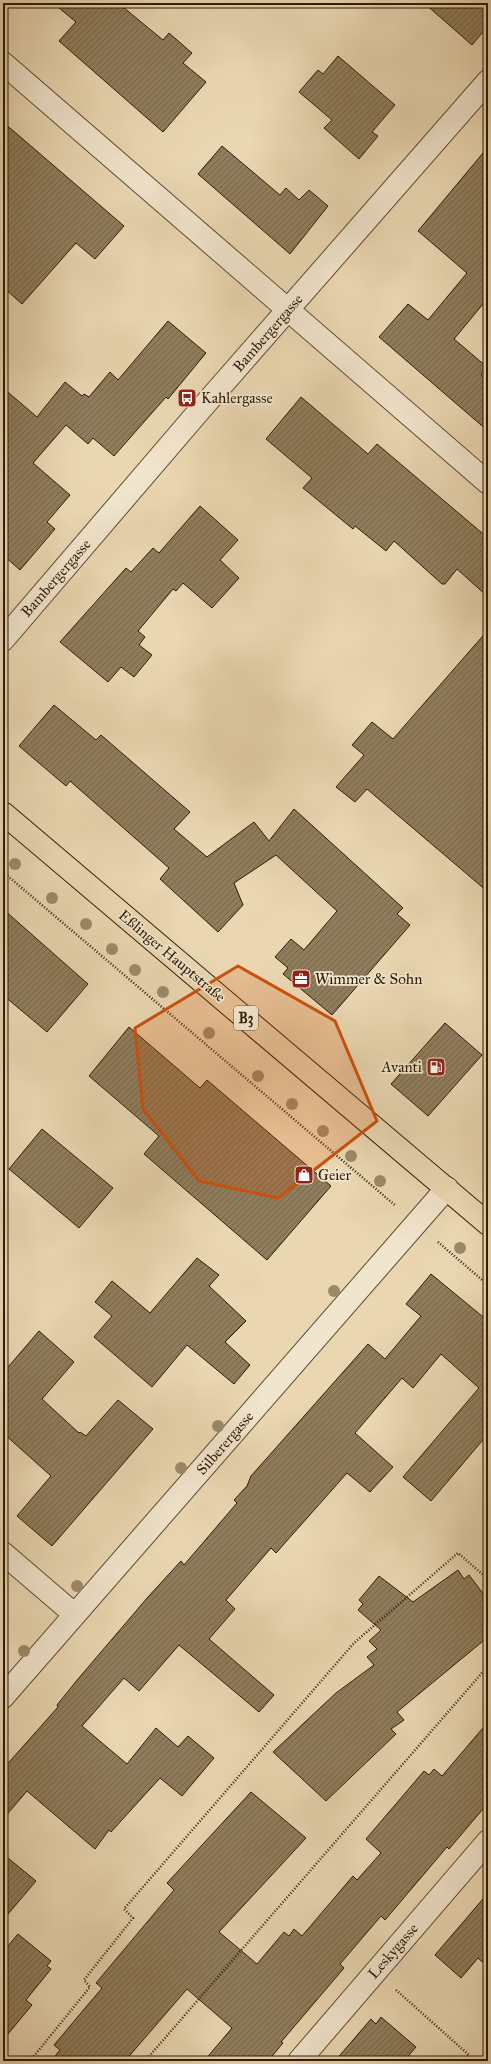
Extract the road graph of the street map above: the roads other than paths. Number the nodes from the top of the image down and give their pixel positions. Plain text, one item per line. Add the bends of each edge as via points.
1 (3, 63) edge
2 (488, 81) edge
3 (288, 311) junction
4 (488, 483) edge
5 (3, 640) edge
6 (3, 813) edge
7 (447, 1188) junction
8 (488, 1224) edge
9 (3, 1554) edge
10 (74, 1614) junction
11 (3, 1698) edge
12 (488, 1841) edge
13 (298, 2061) edge

1 - 3 street
2 - 3 street, Bambergergasse
3 - 4 street
3 - 5 street, Bambergergasse
6 - 7 main road, Eßlinger Hauptstraße / B3
7 - 8 main road, Eßlinger Hauptstraße / B3
7 - 10 street, Silberergasse
9 - 10 street
10 - 11 street, Silberergasse
12 - 13 street, Leskygasse

